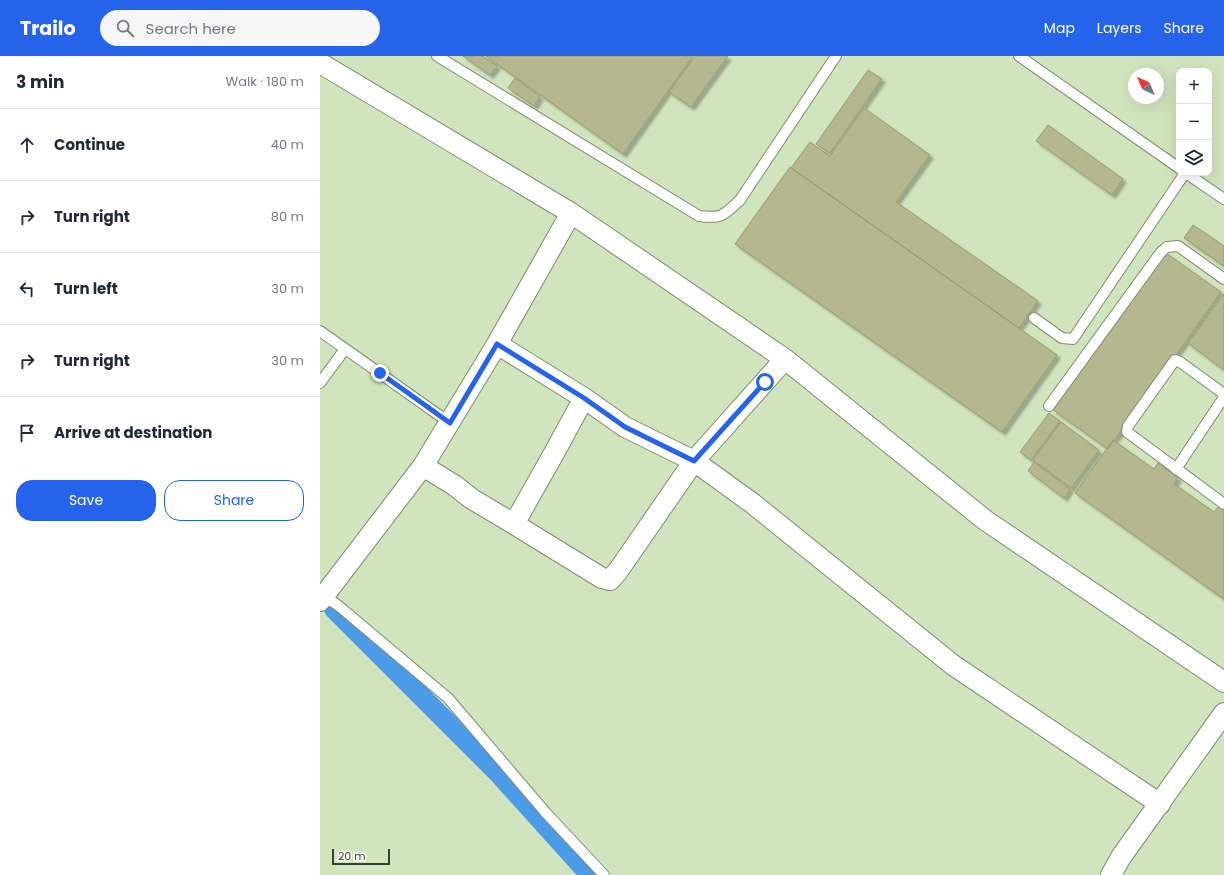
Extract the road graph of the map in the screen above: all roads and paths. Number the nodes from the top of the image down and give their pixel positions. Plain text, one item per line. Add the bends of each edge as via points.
1 (437, 56) edge
2 (836, 56) edge
3 (1019, 56) edge
4 (320, 63) edge
5 (1176, 166) edge
6 (1183, 176) edge
7 (1190, 176) edge
8 (1224, 199) edge
9 (571, 213) junction
10 (1224, 279) edge
11 (1034, 318) dead end
12 (320, 331) edge
13 (497, 344) junction
14 (345, 349) junction
15 (785, 359) junction
16 (320, 383) edge
17 (1224, 396) edge
18 (584, 398) junction
19 (1049, 406) dead end
20 (450, 423) junction
21 (694, 461) junction
22 (423, 466) junction
23 (1176, 469) junction
24 (1224, 504) edge
25 (514, 524) junction
26 (322, 600) edge
27 (1224, 682) edge
28 (1224, 713) edge
29 (1160, 804) junction
30 (604, 875) edge
31 (1110, 875) edge

1 - 2 lane via 699,216 712,218 724,215 740,200
3 - 5 lane
4 - 9 street
6 - 11 lane via 1072,339 1062,338
7 - 8 lane
9 - 13 street
9 - 15 street
10 - 19 lane via 1178,246 1167,247
12 - 14 lane
13 - 18 street
13 - 20 street
14 - 16 lane
14 - 20 lane
15 - 21 street
15 - 27 street via 985,520
17 - 23 lane
17 - 23 lane via 1175,360 1128,426 1127,432 1131,436
18 - 21 street via 625,427
18 - 25 street
20 - 22 street
21 - 25 street via 610,580 602,578
21 - 29 street via 752,503 953,665
22 - 25 street
22 - 26 street
23 - 24 lane
26 - 30 lane via 333,602 340,607 448,698 546,813
28 - 29 street
29 - 31 street

